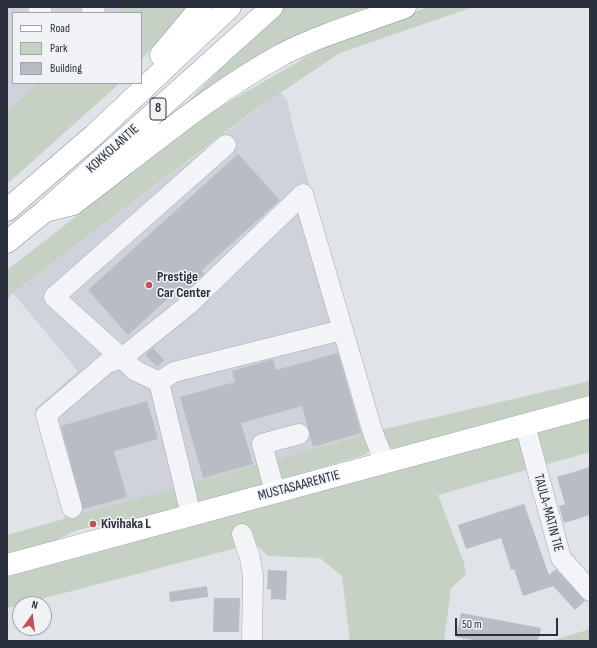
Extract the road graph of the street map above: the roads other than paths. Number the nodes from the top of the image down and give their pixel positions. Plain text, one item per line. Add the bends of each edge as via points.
1 (201, 7) edge
2 (230, 7) edge
3 (272, 7) edge
4 (405, 7) edge
5 (142, 78) edge
6 (136, 84) edge
7 (94, 135) junction
8 (226, 145) dead end
9 (7, 210) edge
10 (45, 211) junction
11 (7, 242) edge
12 (342, 330) junction
13 (122, 358) junction
14 (159, 382) junction
15 (590, 407) edge
16 (525, 425) junction
17 (298, 434) dead end
18 (385, 463) junction
19 (275, 492) junction
20 (72, 508) dead end
21 (191, 515) junction
22 (242, 534) dead end
23 (7, 565) edge
24 (590, 591) edge
25 (252, 641) edge

1 - 5 main road
2 - 7 main road, KOKKOLANTIE / 8
3 - 10 main road, KOKKOLANTIE / 8
4 - 10 main road via 327,35 284,54 213,98 73,204
6 - 7 main road
7 - 9 main road, KOKKOLANTIE / 8
8 - 13 street via 54,297
10 - 11 main road, KOKKOLANTIE / 8
12 - 13 street via 303,194 188,305
12 - 14 street via 174,372
12 - 18 street via 373,433
13 - 14 street via 136,371
13 - 20 street via 107,363 46,415
14 - 21 street
15 - 16 main road, MUSTASAARENTIE
16 - 18 main road, MUSTASAARENTIE
16 - 24 street, TAULA-MATIN TIE via 561,558
17 - 19 street via 262,444
18 - 19 main road, MUSTASAARENTIE
19 - 21 main road, MUSTASAARENTIE
21 - 23 main road, MUSTASAARENTIE
22 - 25 street via 250,558 252,576

